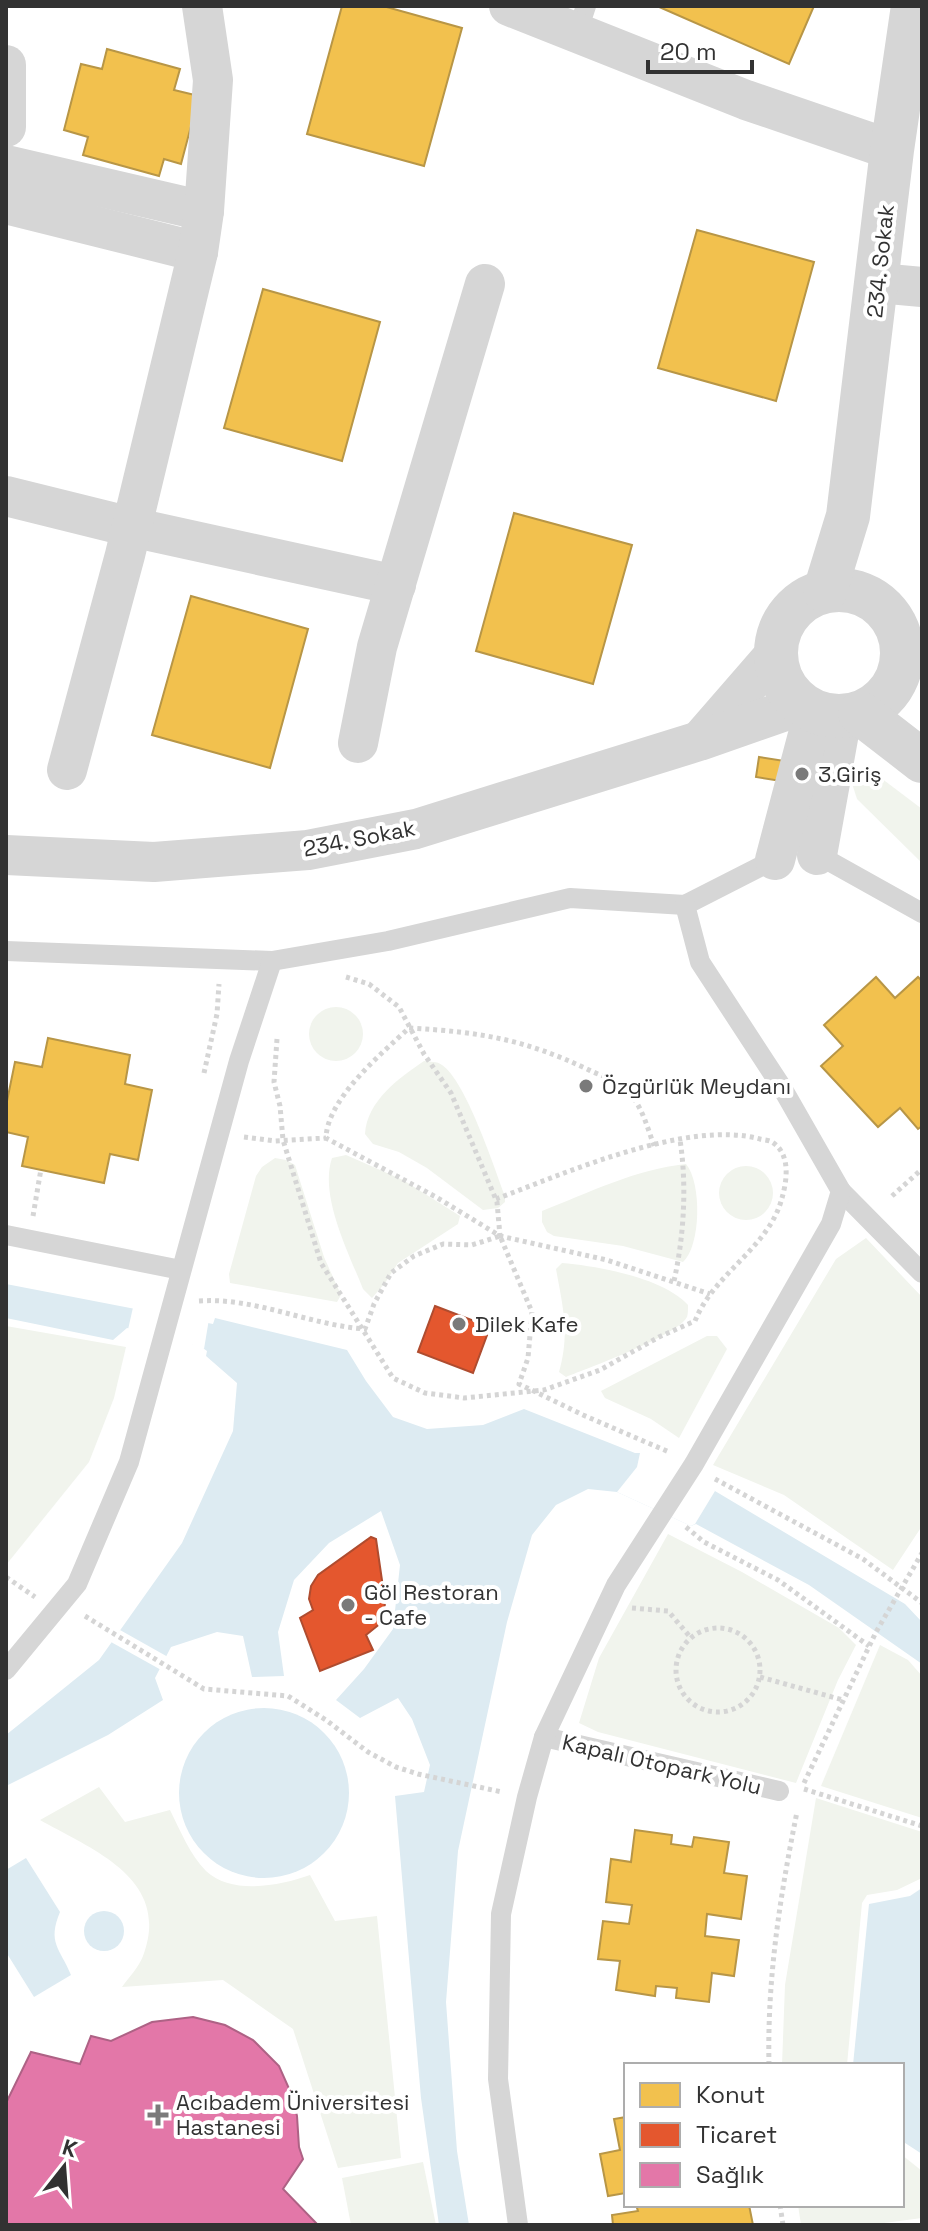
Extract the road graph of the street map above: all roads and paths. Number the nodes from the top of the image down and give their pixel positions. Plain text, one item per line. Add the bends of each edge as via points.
1 (202, 6) edge
2 (509, 6) edge
3 (913, 6) edge
4 (582, 20) edge
5 (6, 65) edge
6 (6, 127) edge
7 (892, 150) junction
8 (6, 165) edge
9 (6, 204) edge
10 (204, 211) junction
11 (198, 252) junction
12 (878, 283) junction
13 (485, 284) dead end
14 (922, 287) edge
15 (6, 496) edge
16 (848, 516) junction
17 (131, 527) junction
18 (396, 585) junction
19 (825, 591) junction
20 (872, 599) junction
21 (775, 654) junction
22 (912, 680) edge
23 (830, 711) junction
24 (699, 741) junction
25 (358, 743) dead end
26 (922, 761) edge
27 (67, 770) dead end
28 (6, 855) edge
29 (817, 855) junction
30 (775, 860) junction
31 (685, 905) junction
32 (922, 913) edge
33 (6, 951) edge
34 (272, 961) junction
35 (344, 977) dead end
36 (278, 1027) dead end
37 (409, 1028) junction
38 (233, 1135) dead end
39 (326, 1138) junction
40 (283, 1140) junction
41 (680, 1140) junction
42 (654, 1146) junction
43 (41, 1169) dead end
44 (922, 1169) edge
45 (841, 1191) junction
46 (892, 1196) dead end
47 (496, 1199) junction
48 (32, 1219) dead end
49 (6, 1235) edge
50 (500, 1236) junction
51 (181, 1270) junction
52 (922, 1273) edge
53 (674, 1281) junction
54 (710, 1294) junction
55 (174, 1298) junction
56 (365, 1329) junction
57 (532, 1390) junction
58 (693, 1465) junction
59 (681, 1523) dead end
60 (922, 1553) edge
61 (902, 1587) junction
62 (922, 1603) edge
63 (624, 1605) dead end
64 (83, 1616) dead end
65 (691, 1638) junction
66 (869, 1646) junction
67 (6, 1670) edge
68 (760, 1677) junction
69 (843, 1700) junction
70 (544, 1737) junction
71 (803, 1788) junction
72 (779, 1791) dead end
73 (506, 1793) dead end
74 (922, 1826) edge
75 (769, 2063) edge
76 (518, 2225) edge

1 - 10 street via 213,80
2 - 4 street
3 - 7 street, 234. Sokak
4 - 7 street via 746,100
5 - 6 street
7 - 12 street, 234. Sokak
8 - 10 street
9 - 11 street
10 - 11 street
11 - 17 street
12 - 14 street
12 - 16 street, 234. Sokak
13 - 18 street
15 - 17 street
16 - 19 street, 234. Sokak
16 - 20 street, 234. Sokak
17 - 18 street
17 - 27 street
18 - 25 street
19 - 20 street
19 - 21 street via 789,613
20 - 22 street via 900,635
21 - 23 street via 791,696
21 - 24 street
22 - 23 street via 896,681 877,704
23 - 24 street, 234. Sokak
23 - 26 street
23 - 29 street
23 - 30 street
24 - 28 street, 234. Sokak via 416,829 308,850 154,862
29 - 30 lane via 802,846
29 - 32 lane
30 - 31 lane
31 - 34 lane via 570,898 388,941
31 - 45 lane via 700,962
33 - 34 lane
34 - 51 lane
35 - 37 path via 369,984 399,1007
36 - 40 path via 274,1082
37 - 39 path via 345,1094 327,1124
37 - 42 path via 497,1036 549,1051 624,1087 643,1113
37 - 47 path via 451,1093
38 - 40 path
39 - 40 path
39 - 50 path
40 - 56 path via 321,1263
41 - 42 path
41 - 53 path via 682,1208
41 - 54 path via 743,1134 772,1142 783,1156 787,1176 769,1230
42 - 47 path
43 - 48 path
44 - 46 path
45 - 52 lane
45 - 58 lane via 831,1224
47 - 50 path
49 - 51 lane
50 - 53 path
50 - 56 path via 472,1245 443,1244 414,1256 391,1273
50 - 57 path via 532,1312 528,1358 519,1384
51 - 55 lane
53 - 54 path
54 - 57 path via 695,1321 600,1370
55 - 56 path via 223,1299
55 - 67 lane via 129,1462 77,1584
56 - 57 path via 393,1378 425,1393 464,1398
57 - 58 path
58 - 61 path via 863,1559
58 - 70 lane via 607,1601
59 - 66 path via 704,1542 778,1580
60 - 61 path
61 - 62 path
61 - 66 path
63 - 65 path via 668,1611
64 - 73 path via 204,1689 288,1696 396,1767
65 - 68 path via 715,1628 739,1634 757,1652
65 - 68 path via 676,1673 697,1707 736,1709
66 - 69 path
68 - 69 path
69 - 71 path
70 - 72 lane, Kapalı Otopark Yolu
70 - 76 lane via 501,1914 498,2079
71 - 74 path
71 - 75 path via 776,1935 768,2007

